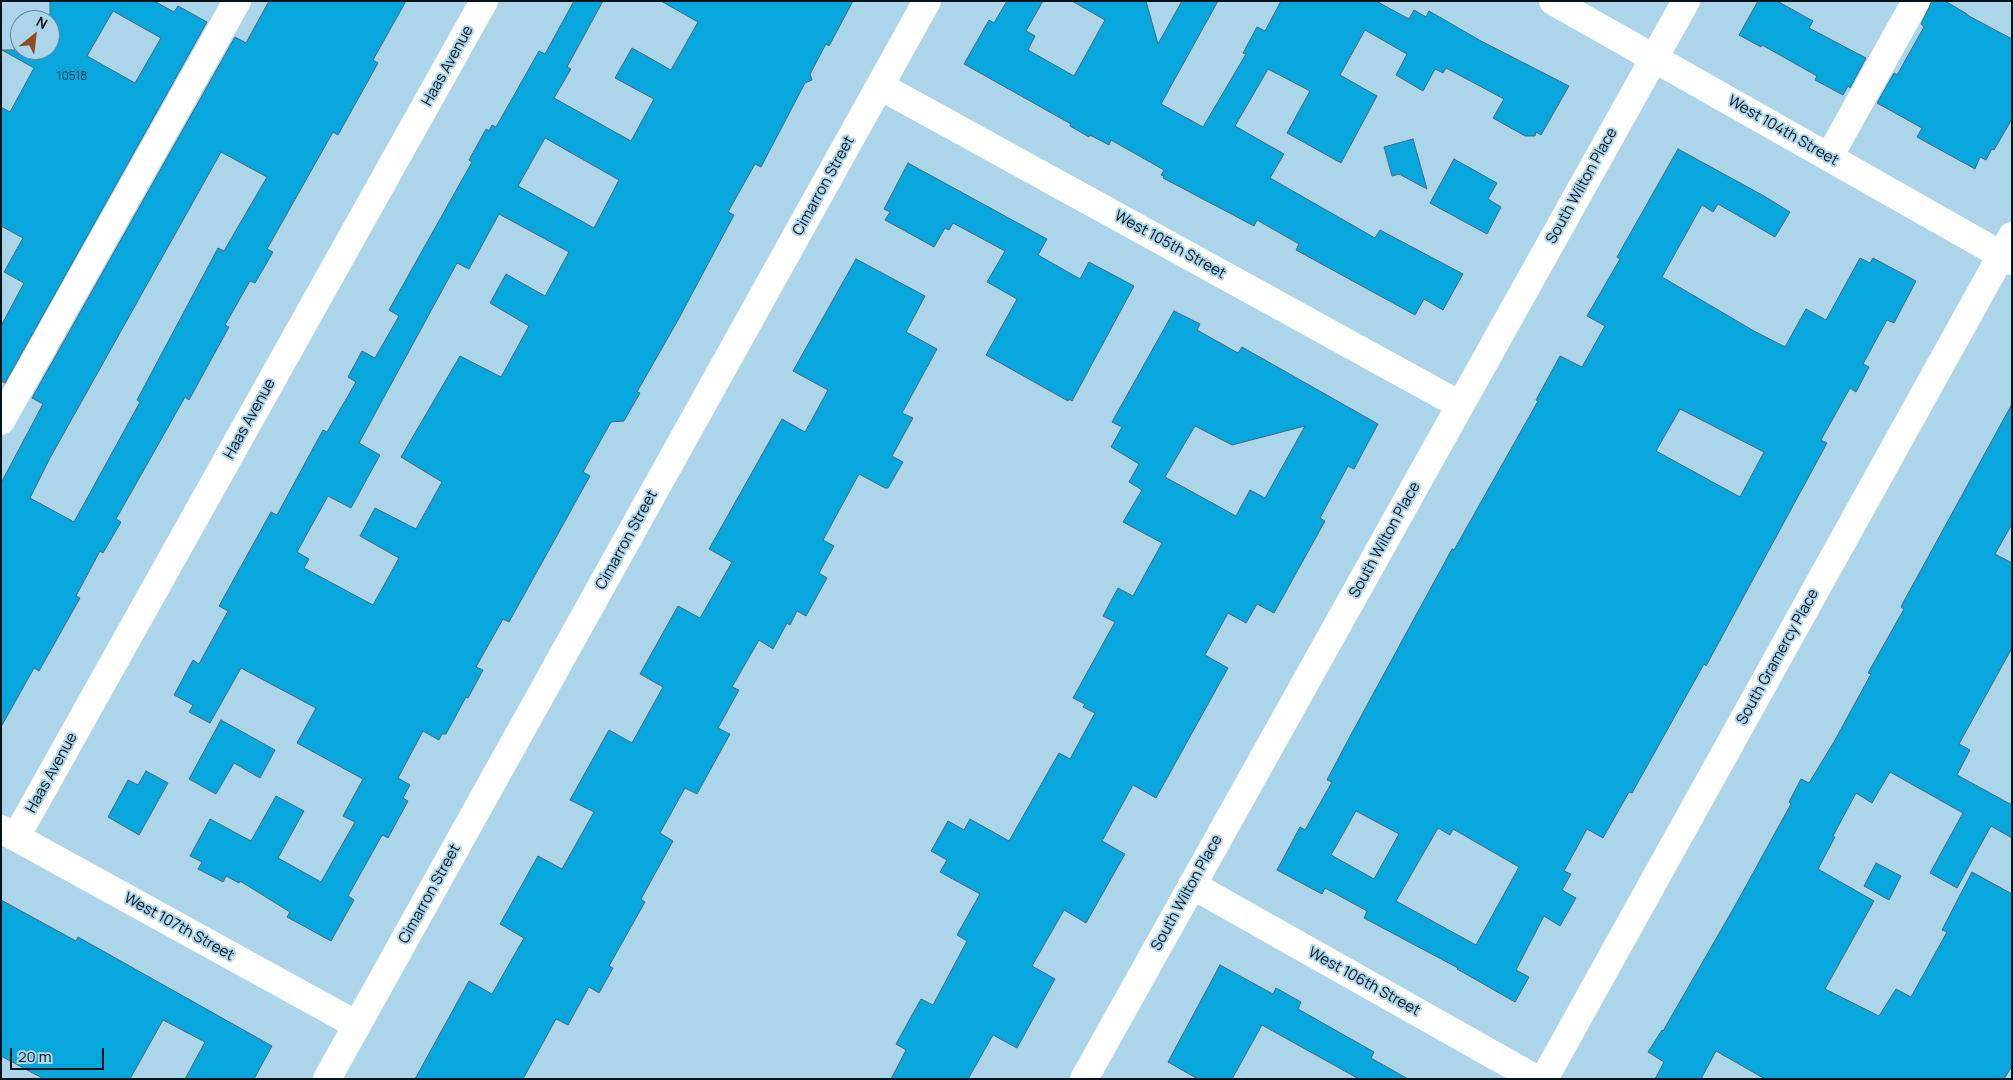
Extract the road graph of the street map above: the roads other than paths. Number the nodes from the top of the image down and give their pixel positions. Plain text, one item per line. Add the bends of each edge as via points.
1 (237, 1) edge
2 (484, 1) edge
3 (927, 1) edge
4 (1553, 1) edge
5 (1686, 1) edge
6 (1916, 1) edge
7 (1654, 57) junction
8 (880, 86) junction
9 (1829, 157) junction
10 (2008, 251) edge
11 (1460, 405) junction
12 (1, 422) edge
13 (9, 833) edge
14 (1192, 885) junction
15 (357, 1025) junction
16 (327, 1079) edge
17 (1084, 1079) edge
18 (1536, 1079) edge
19 (1544, 1079) edge

1 - 12 street
2 - 13 street, Haas Avenue
3 - 8 street, Cimarron Street
4 - 7 street, West 104th Street
5 - 7 street, South Wilton Place
6 - 9 street
7 - 9 street, West 104th Street
7 - 11 street, South Wilton Place
8 - 11 street, West 105th Street
8 - 15 street, Cimarron Street
9 - 10 street, West 104th Street
10 - 19 street, South Gramercy Place
11 - 14 street, South Wilton Place
13 - 15 street, West 107th Street
14 - 17 street, South Wilton Place
14 - 18 street, West 106th Street
15 - 16 street, Cimarron Street

